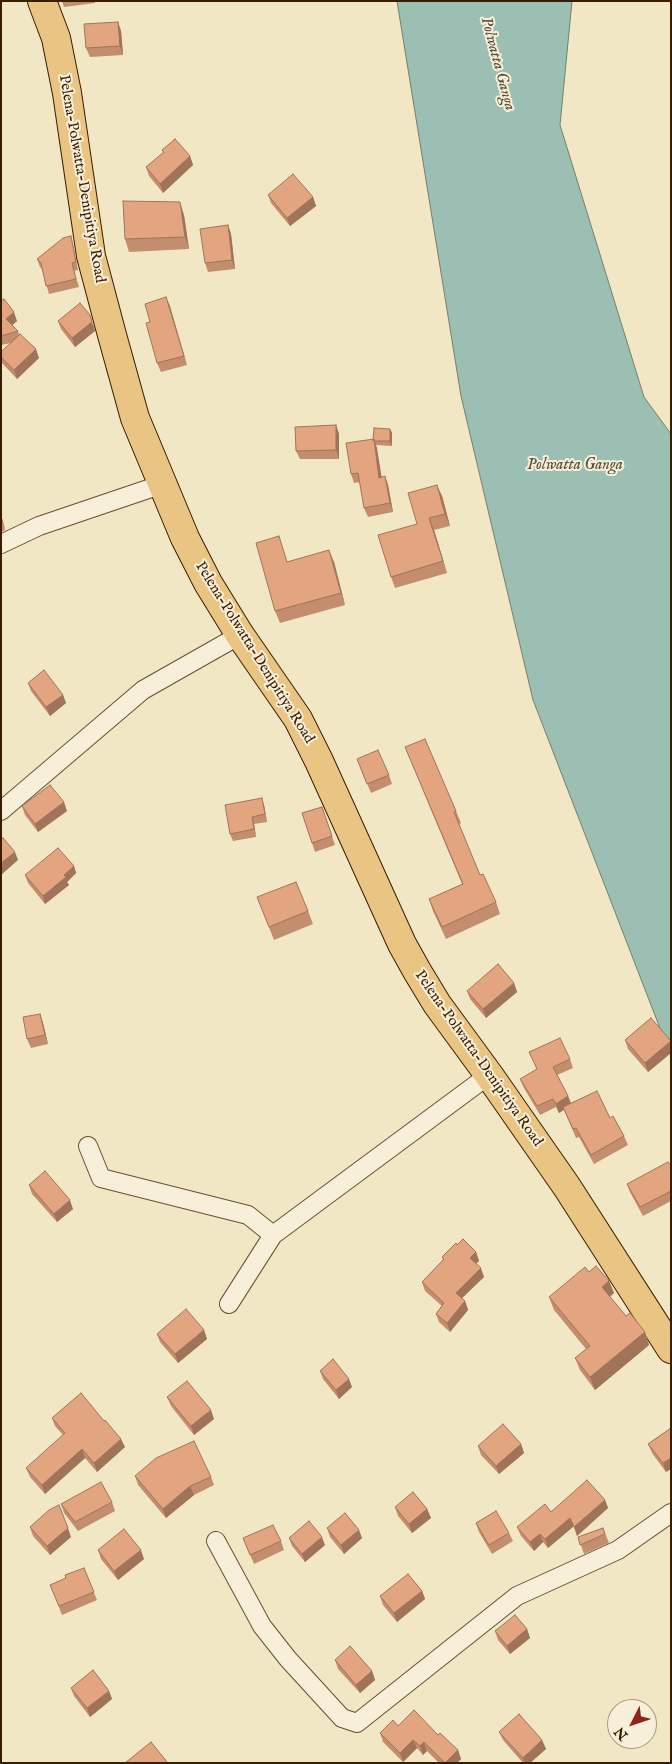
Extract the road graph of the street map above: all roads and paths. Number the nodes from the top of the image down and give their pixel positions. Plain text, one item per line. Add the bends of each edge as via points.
1 (42, 1) edge
2 (162, 484) junction
3 (1, 544) edge
4 (240, 635) junction
5 (1, 811) edge
6 (489, 1075) junction
7 (88, 1146) dead end
8 (273, 1235) junction
9 (229, 1304) dead end
10 (671, 1349) edge
11 (671, 1514) edge
12 (216, 1541) dead end

1 - 2 main road, Pelena-Polwatta-Denipitiya Road via 56,38 67,93 91,256 136,418
2 - 3 street via 39,526
2 - 4 main road, Pelena-Polwatta-Denipitiya Road via 208,583
4 - 5 street via 144,690
4 - 6 main road, Pelena-Polwatta-Denipitiya Road via 298,719 417,972
6 - 8 street
6 - 10 main road, Pelena-Polwatta-Denipitiya Road via 567,1187
7 - 8 street via 101,1178 248,1215
8 - 9 street
11 - 12 street via 618,1550 517,1596 357,1723 342,1718 262,1626

